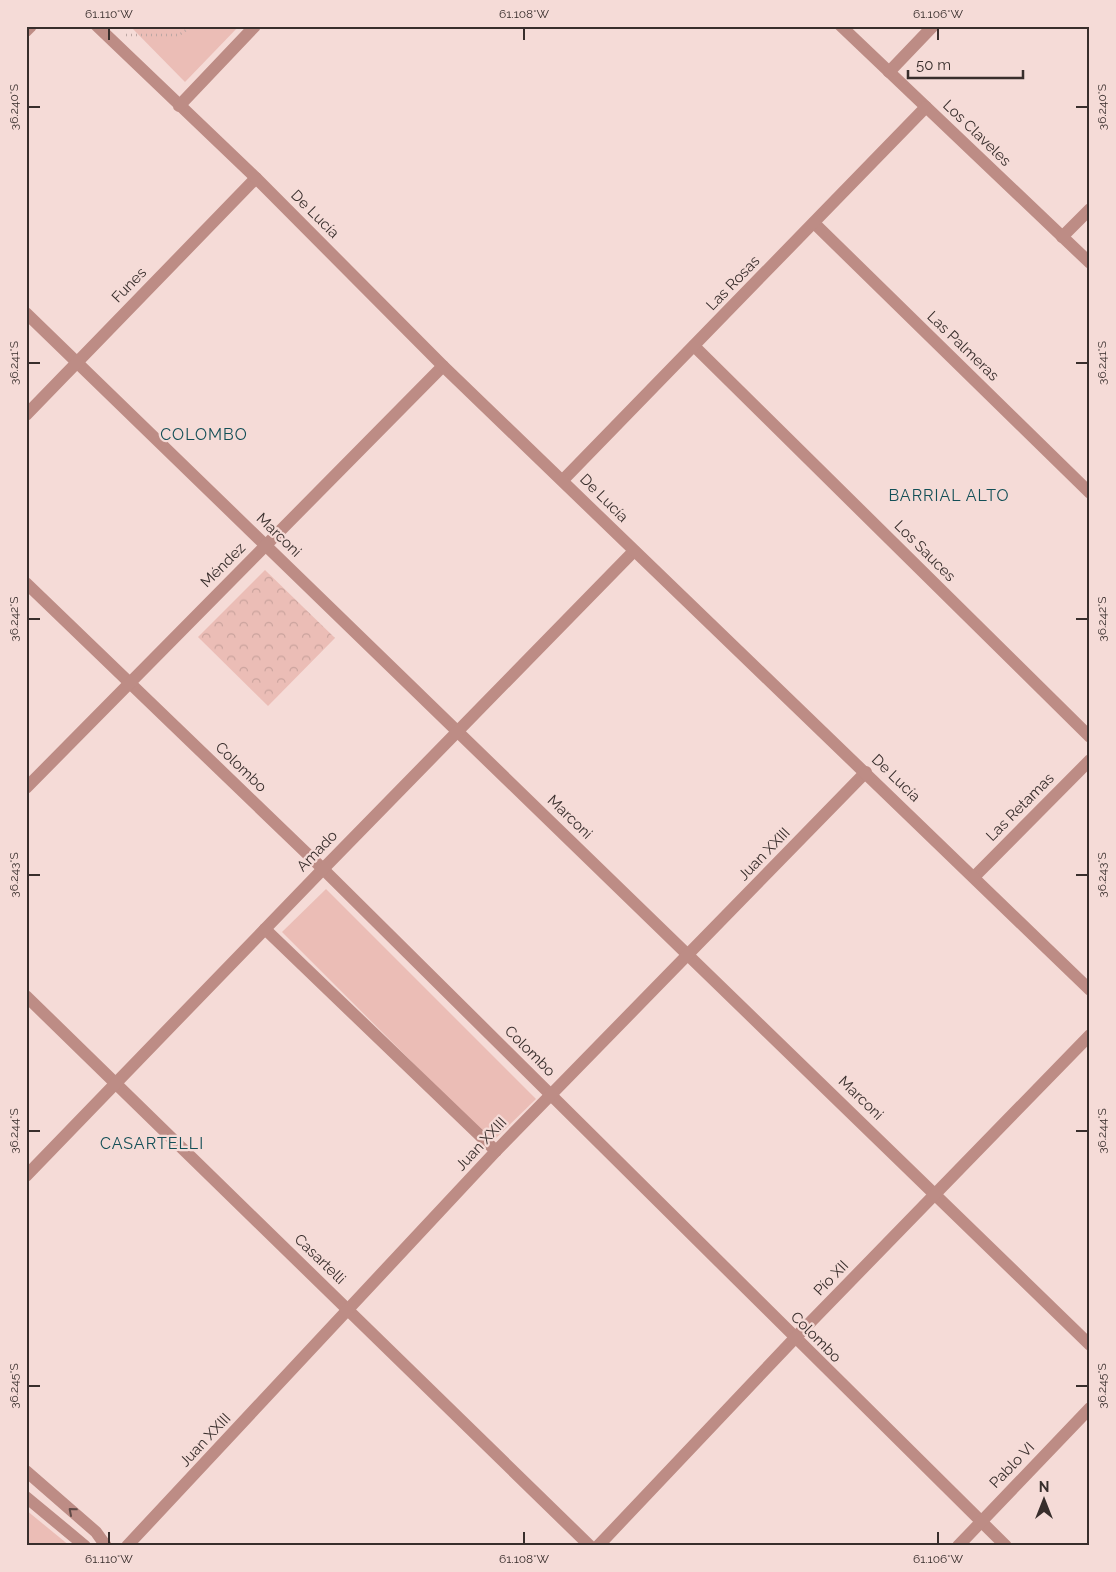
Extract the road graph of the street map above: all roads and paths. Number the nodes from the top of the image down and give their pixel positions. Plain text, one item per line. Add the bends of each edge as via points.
1 (30, 26) edge
2 (97, 26) edge
3 (192, 26) edge
4 (255, 26) edge
5 (841, 26) edge
6 (934, 26) edge
7 (26, 31) edge
8 (107, 35) junction
9 (889, 72) junction
10 (179, 106) junction
11 (926, 107) junction
12 (256, 178) junction
13 (1090, 209) edge
14 (814, 223) junction
15 (1062, 237) junction
16 (1090, 263) edge
17 (26, 313) edge
18 (694, 346) junction
19 (77, 362) junction
20 (443, 366) junction
21 (26, 415) edge
22 (563, 480) junction
23 (1090, 493) edge
24 (266, 545) junction
25 (634, 551) junction
26 (26, 583) edge
27 (130, 681) junction
28 (458, 731) junction
29 (1090, 737) edge
30 (1090, 760) edge
31 (866, 772) junction
32 (26, 788) edge
33 (323, 869) junction
34 (974, 877) junction
35 (265, 929) junction
36 (688, 955) junction
37 (1090, 990) edge
38 (26, 996) edge
39 (1090, 1035) edge
40 (117, 1083) junction
41 (551, 1095) junction
42 (496, 1151) junction
43 (26, 1176) edge
44 (936, 1193) junction
45 (349, 1311) junction
46 (795, 1338) junction
47 (1090, 1345) edge
48 (1090, 1408) edge
49 (26, 1471) edge
50 (26, 1497) edge
51 (980, 1521) junction
52 (85, 1546) edge
53 (106, 1546) edge
54 (127, 1546) edge
55 (590, 1546) edge
56 (598, 1546) edge
57 (958, 1546) edge
58 (1006, 1546) edge

1 - 7 street
2 - 8 street, De Lucía
3 - 8 path via 179,35
4 - 10 street
5 - 9 street, Los Claveles
6 - 9 street
8 - 10 street, De Lucía
9 - 11 street, Los Claveles
10 - 12 street, De Lucía
11 - 14 street, Las Rosas
11 - 15 street, Los Claveles
12 - 19 street, Funes
12 - 20 street, De Lucía
13 - 15 street
14 - 18 street, Las Rosas
14 - 23 street, Las Palmeras
15 - 16 street, Los Claveles
17 - 19 street, Marconi
18 - 22 street, Las Rosas
18 - 29 street, Los Sauces
19 - 21 street, Funes
19 - 24 street, Marconi
20 - 22 street, De Lucía
20 - 24 street, Méndez
22 - 25 street, De Lucía
24 - 27 street, Méndez
24 - 28 street, Marconi
25 - 28 street, Amado
25 - 31 street, De Lucía
26 - 27 street, Colombo
27 - 32 street, Méndez
27 - 33 street, Colombo
28 - 33 street, Amado
28 - 36 street, Marconi
30 - 34 street, Las Retamas
31 - 34 street, De Lucía
31 - 36 street, Juan XXIII
33 - 35 street, Amado
33 - 41 street, Colombo
34 - 37 street, De Lucía
35 - 40 street, Amado
35 - 42 street
36 - 41 street, Juan XXIII
36 - 44 street, Marconi
38 - 40 street, Casartelli
39 - 44 street, Pío XII
40 - 43 street, Amado
40 - 45 street, Casartelli
41 - 42 street, Juan XXIII
41 - 46 street, Colombo
42 - 45 street, Juan XXIII
44 - 46 street, Pío XII
44 - 47 street, Marconi
45 - 54 street, Juan XXIII
45 - 55 street, Casartelli
46 - 51 street, Colombo
46 - 56 street, Pío XII
48 - 51 street, Pablo VI
53 -> 49 street via 96,1532
50 - 52 street
51 - 57 street, Pablo VI
51 - 58 street, Colombo

